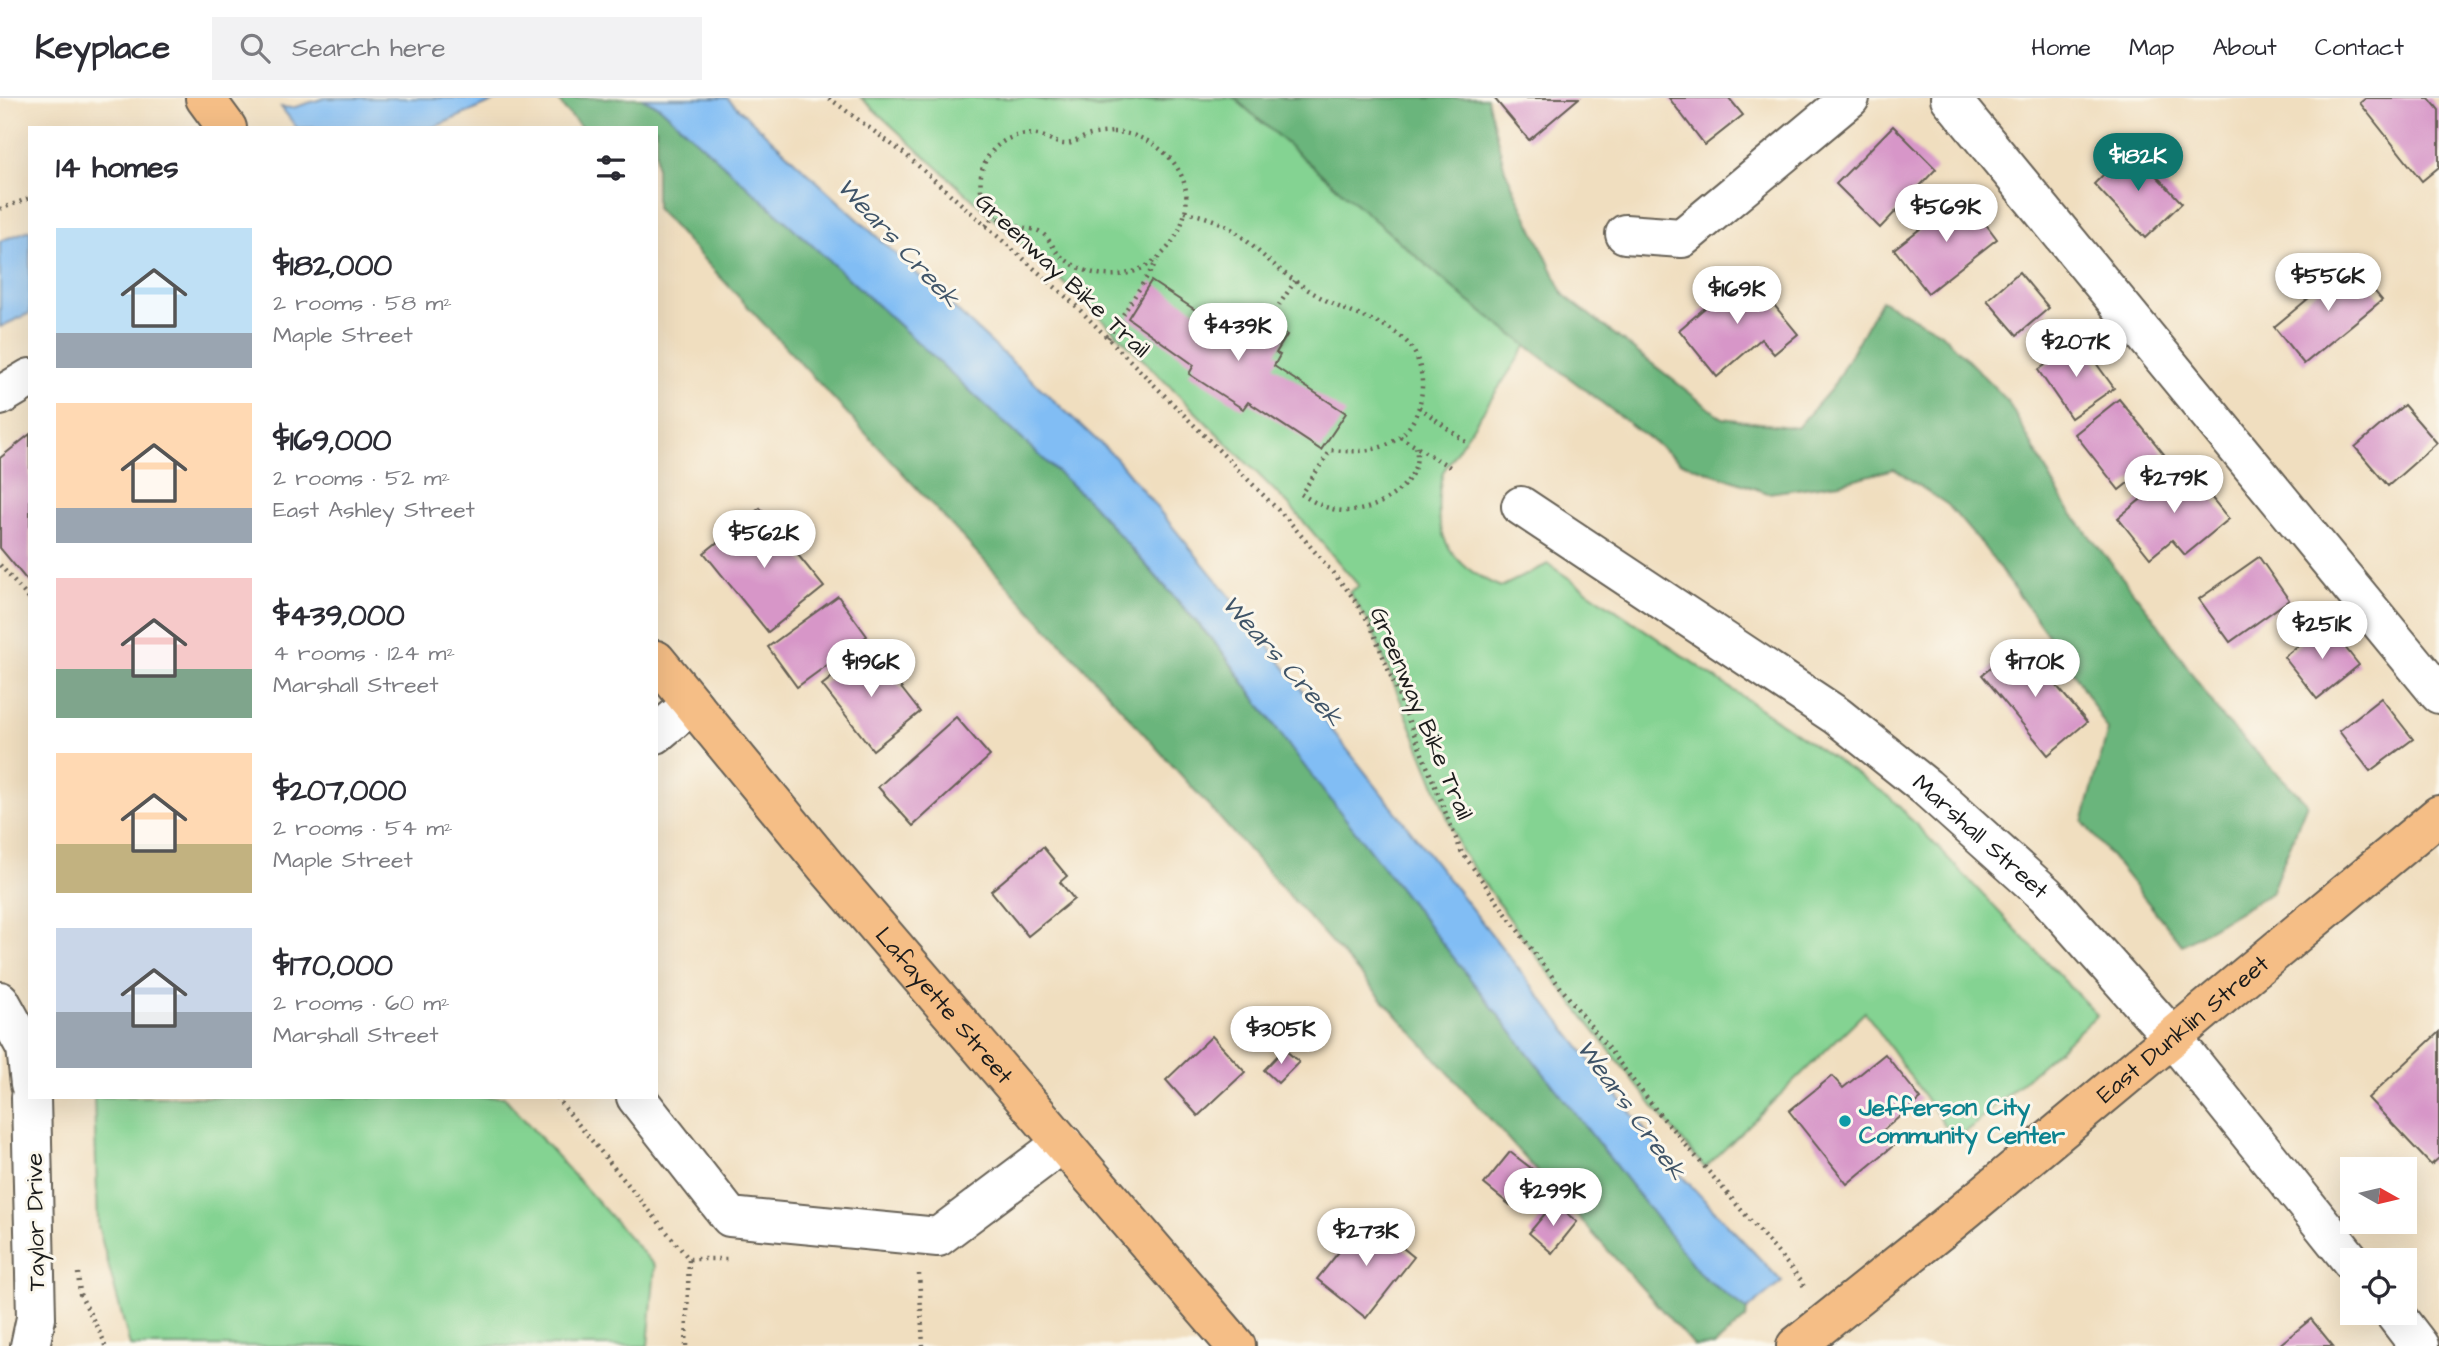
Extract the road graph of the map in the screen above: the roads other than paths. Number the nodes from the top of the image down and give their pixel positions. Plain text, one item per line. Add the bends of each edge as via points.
1 (205, 98) edge
2 (1850, 98) edge
3 (1950, 98) edge
4 (226, 126) edge
5 (1625, 234) dead end
6 (28, 379) edge
7 (0, 396) edge
8 (1521, 506) dead end
9 (658, 662) edge
10 (2439, 694) edge
11 (692, 704) junction
12 (658, 732) edge
13 (2439, 815) edge
14 (0, 1001) edge
15 (2172, 1037) junction
16 (28, 1066) edge
17 (31, 1099) edge
18 (638, 1099) edge
19 (1063, 1143) junction
20 (2341, 1248) edge
21 (2403, 1325) edge
22 (30, 1346) edge
23 (1236, 1346) edge
24 (1796, 1346) edge
25 (2419, 1346) edge

1 - 4 main road
2 - 5 street via 1682,238
3 - 10 street
6 - 7 street
8 - 15 street, Marshall Street via 1837,716 1926,787 2045,894
9 - 11 main road, Lafayette Street
11 - 12 street
11 - 19 main road, Lafayette Street
13 - 15 main road, East Dunklin Street
14 - 16 street via 26,1048
15 - 20 street, Marshall Street
15 - 24 main road, East Dunklin Street
17 - 22 street, Taylor Drive via 36,1318
18 - 19 street via 730,1217 938,1237
19 - 23 main road, Lafayette Street
21 - 25 street

